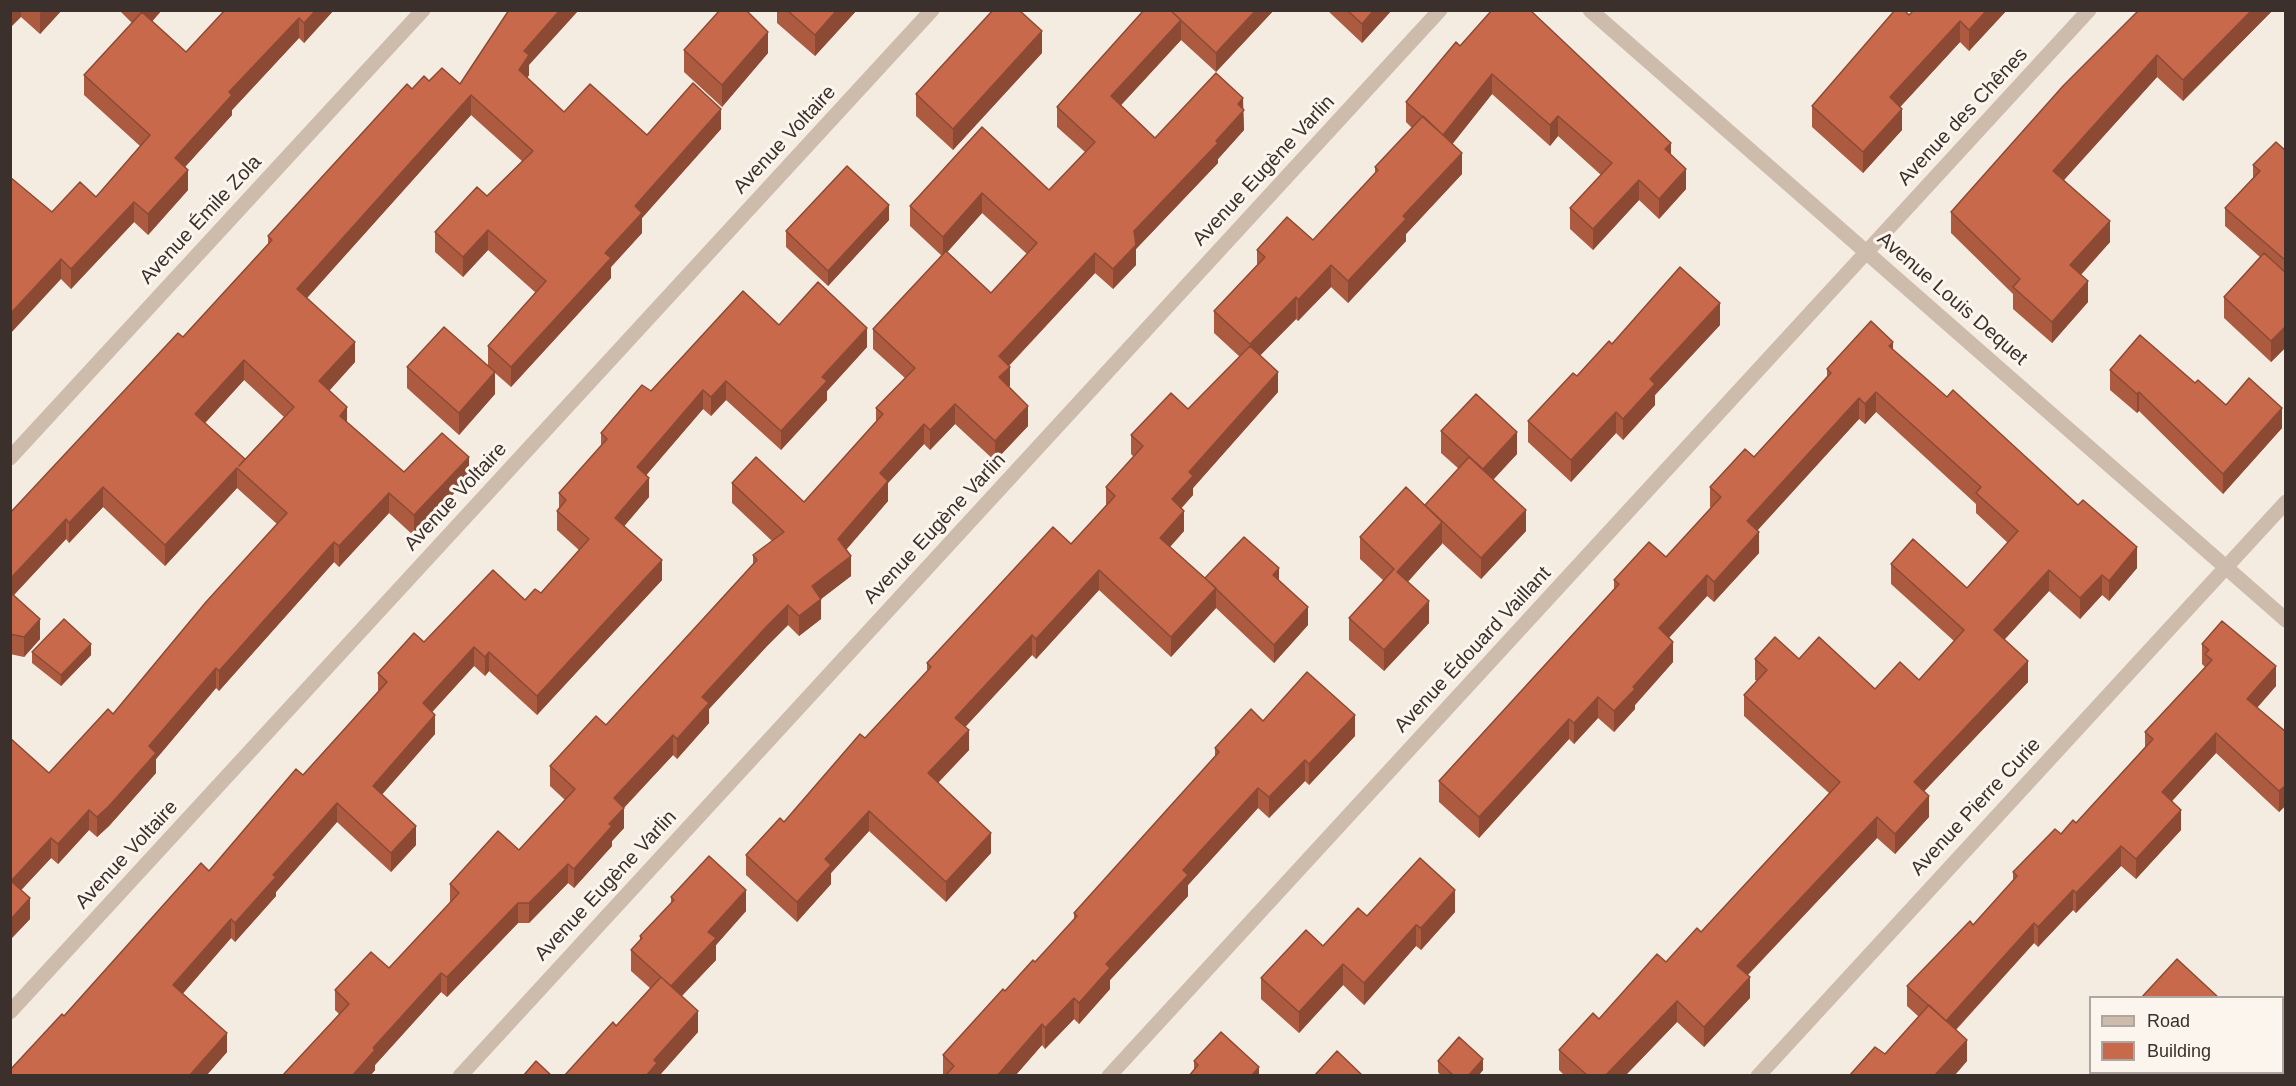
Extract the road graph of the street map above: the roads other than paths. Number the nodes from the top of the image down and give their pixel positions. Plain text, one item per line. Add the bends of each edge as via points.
1 (423, 10) edge
2 (932, 10) edge
3 (1440, 10) edge
4 (1590, 10) edge
5 (2090, 10) edge
6 (1867, 252) junction
7 (10, 458) edge
8 (2286, 502) edge
9 (2225, 567) junction
10 (2286, 620) edge
11 (10, 1012) edge
12 (460, 1076) edge
13 (1109, 1076) edge
14 (1758, 1076) edge

1 - 7 street, Avenue Émile Zola
2 - 11 street, Avenue Voltaire
3 - 12 street, Avenue Eugène Varlin
4 - 6 street, Avenue Louis Dequet
5 - 6 street, Avenue des Chênes
6 - 9 street, Avenue Louis Dequet
6 - 13 street, Avenue Édouard Vaillant
8 - 9 street, Avenue Pierre Curie
9 - 10 street, Avenue Louis Dequet
9 - 14 street, Avenue Pierre Curie

